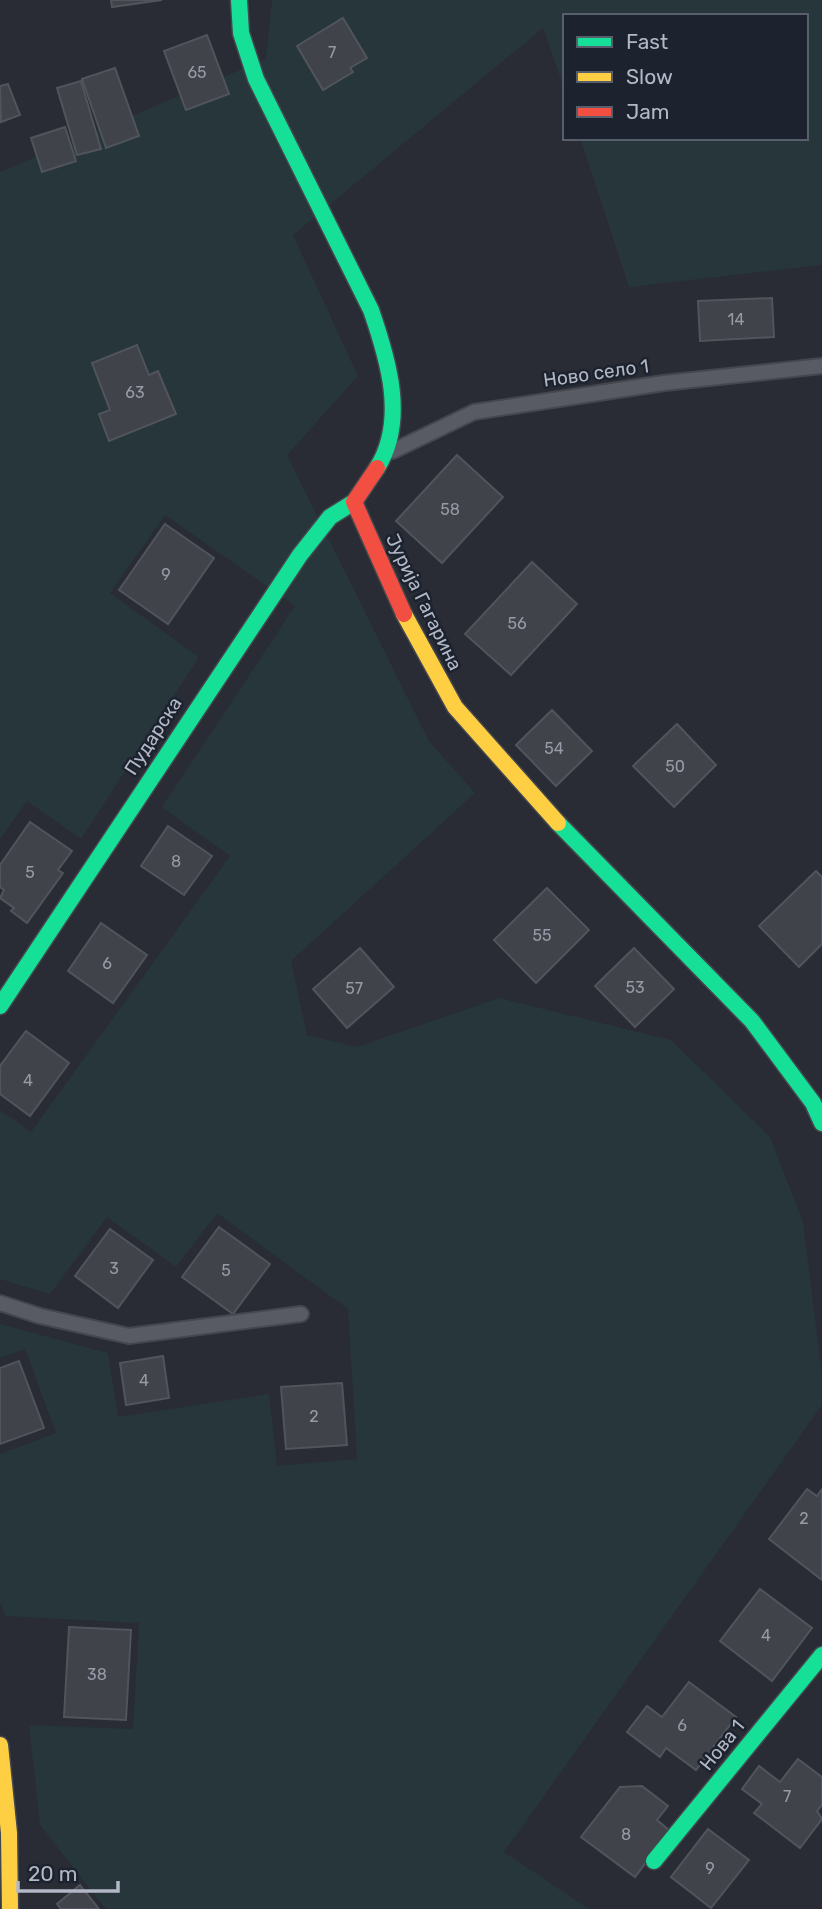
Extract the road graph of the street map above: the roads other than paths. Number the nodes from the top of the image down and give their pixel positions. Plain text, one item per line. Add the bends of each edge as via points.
1 (239, 0) edge
2 (822, 366) edge
3 (385, 455) junction
4 (354, 502) junction
5 (0, 1006) edge
6 (822, 1123) edge
7 (0, 1303) edge
8 (301, 1314) dead end
9 (822, 1655) edge
10 (0, 1745) edge
11 (654, 1861) dead end
12 (10, 1909) edge

1 - 3 street via 242,33 256,79 385,346 391,433
2 - 3 lane, Ново село 1 via 664,383 474,412
3 - 4 street
4 - 5 street, Пударска via 330,517 292,565
4 - 6 street, Јурија Гагарина via 398,603 455,707 581,849 752,1021 813,1103
7 - 8 lane via 129,1336
9 - 11 street, Нова 1
10 - 12 street via 9,1833

